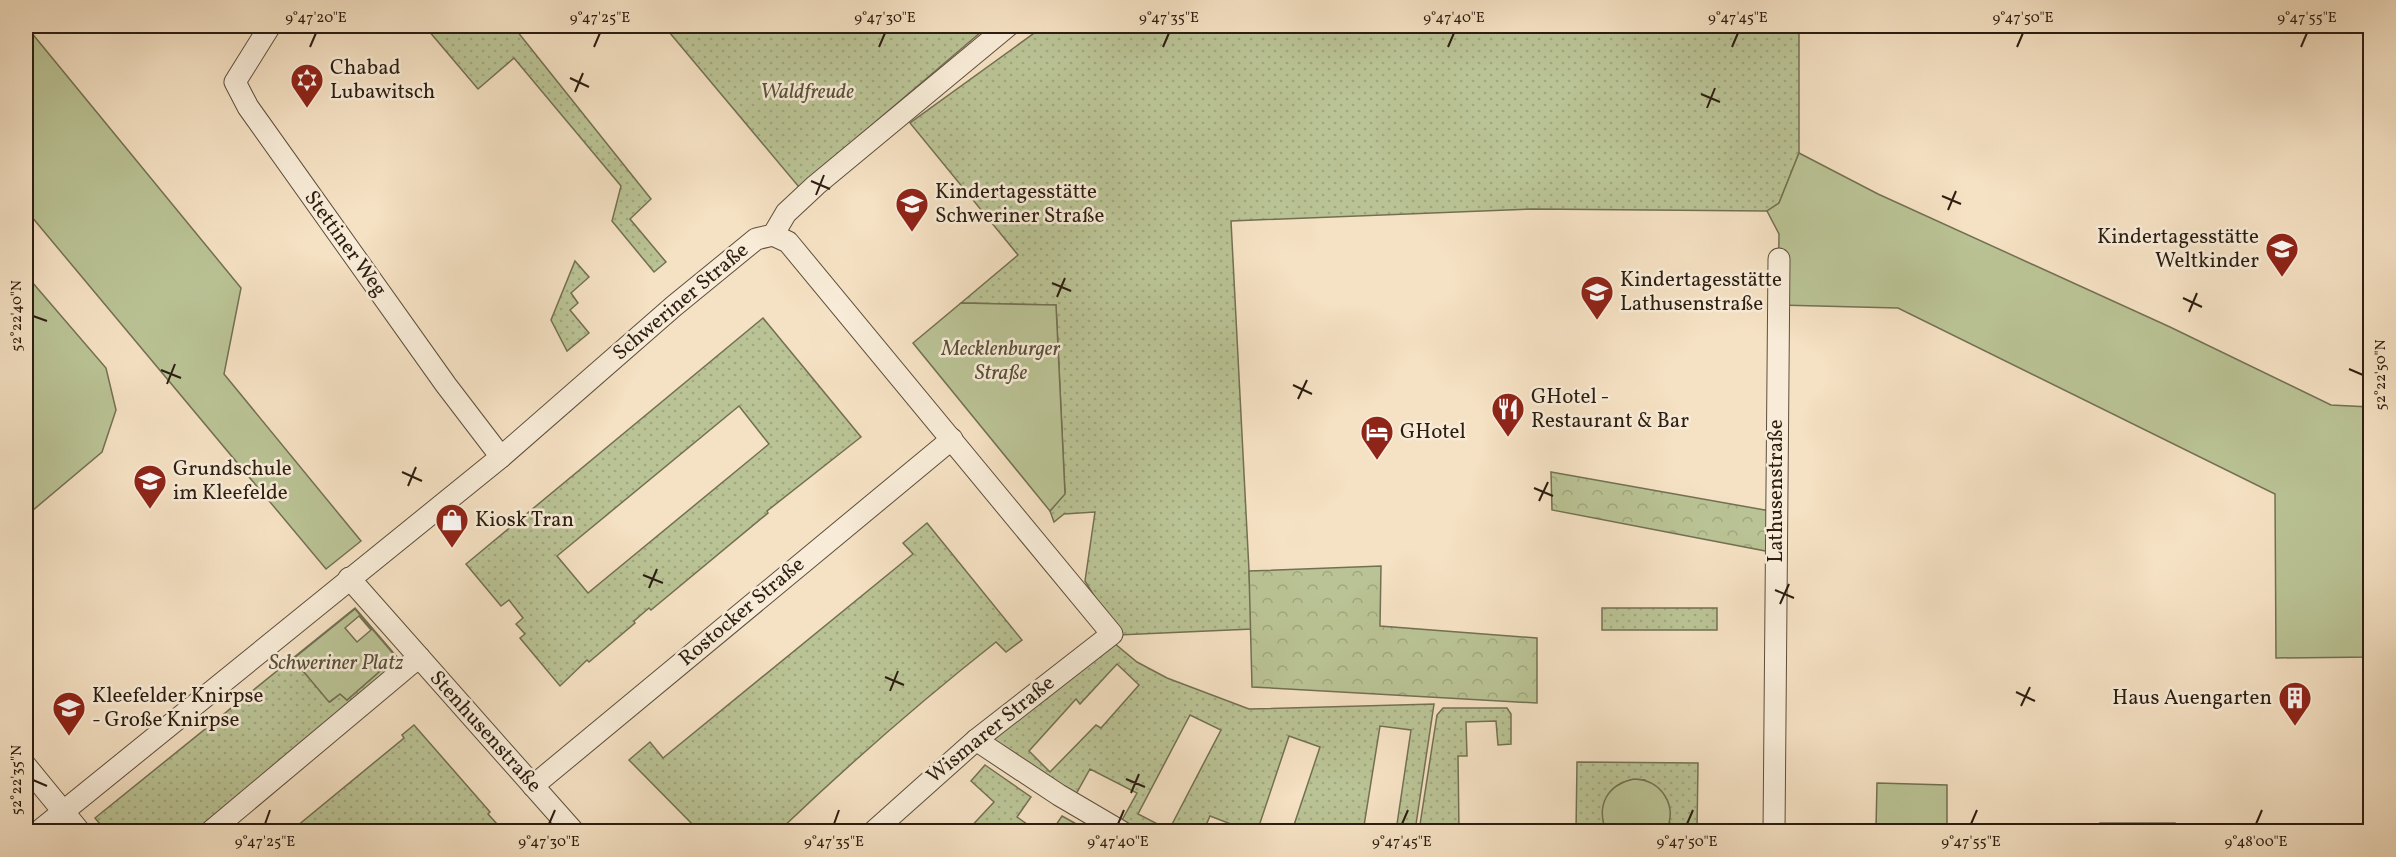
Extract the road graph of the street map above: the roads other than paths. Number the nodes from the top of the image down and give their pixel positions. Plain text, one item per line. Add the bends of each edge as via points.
1 (270, 26) edge
2 (1008, 26) edge
3 (773, 235) junction
4 (1779, 259) dead end
5 (952, 439) junction
6 (501, 457) junction
7 (349, 578) junction
8 (419, 657) junction
9 (976, 740) junction
10 (26, 766) edge
11 (533, 786) junction
12 (62, 811) junction
13 (568, 830) edge
14 (38, 831) edge
15 (80, 831) edge
16 (210, 831) edge
17 (873, 831) edge
18 (1122, 831) edge
19 (1774, 831) edge

1 - 6 street, Stettiner Weg via 235,82 248,107
2 - 3 street, Schweriner Straße via 816,185 786,213
3 - 5 street via 788,242
3 - 6 street, Schweriner Straße via 756,239 683,298
4 - 19 street, Lathusenstraße
5 - 9 street, Wismarer Straße via 1112,634
5 - 11 street, Rostocker Straße
6 - 7 street, Schweriner Straße
7 - 8 street, Stenhusenstraße
7 - 12 street
8 - 11 street, Stenhusenstraße
8 - 16 street
9 - 17 street, Wismarer Straße
9 - 18 street
10 - 12 street
11 - 13 street, Stenhusenstraße
12 - 14 street
12 - 15 street

